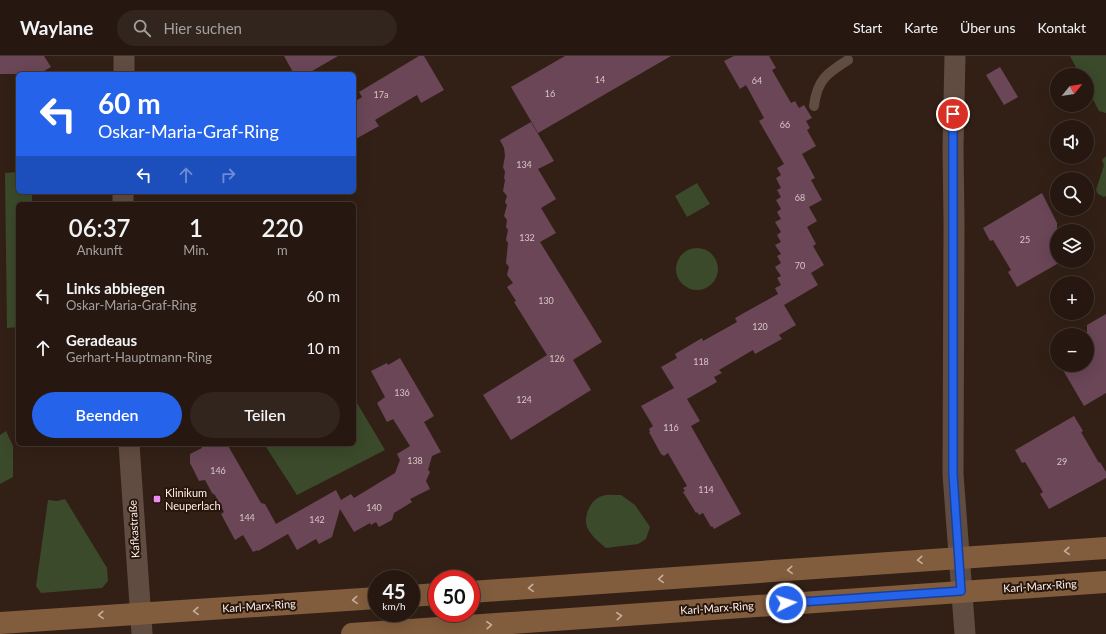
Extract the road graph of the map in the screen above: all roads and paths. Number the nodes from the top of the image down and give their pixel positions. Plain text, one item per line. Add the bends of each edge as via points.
1 (124, 56) edge
2 (955, 56) edge
3 (848, 60) dead end
4 (124, 72) edge
5 (814, 106) dead end
6 (129, 446) edge
7 (1106, 548) edge
8 (959, 558) junction
9 (1106, 582) edge
10 (480, 591) edge
11 (961, 591) junction
12 (368, 599) edge
13 (0, 623) edge
14 (141, 624) edge
15 (567, 627) edge
16 (352, 634) edge
17 (965, 634) edge

1 - 4 street
2 - 8 street via 952,148 953,474
3 - 5 lane via 821,80 815,93
6 - 14 street, Kafkastraße
7 -> 8 main road
8 -> 10 main road
8 - 11 street
9 - 11 main road, Karl-Marx-Ring
15 -> 11 main road, Karl-Marx-Ring
11 - 17 street
12 -> 14 main road, Karl-Marx-Ring
14 -> 13 main road, Karl-Marx-Ring
16 -> 15 main road, Karl-Marx-Ring

